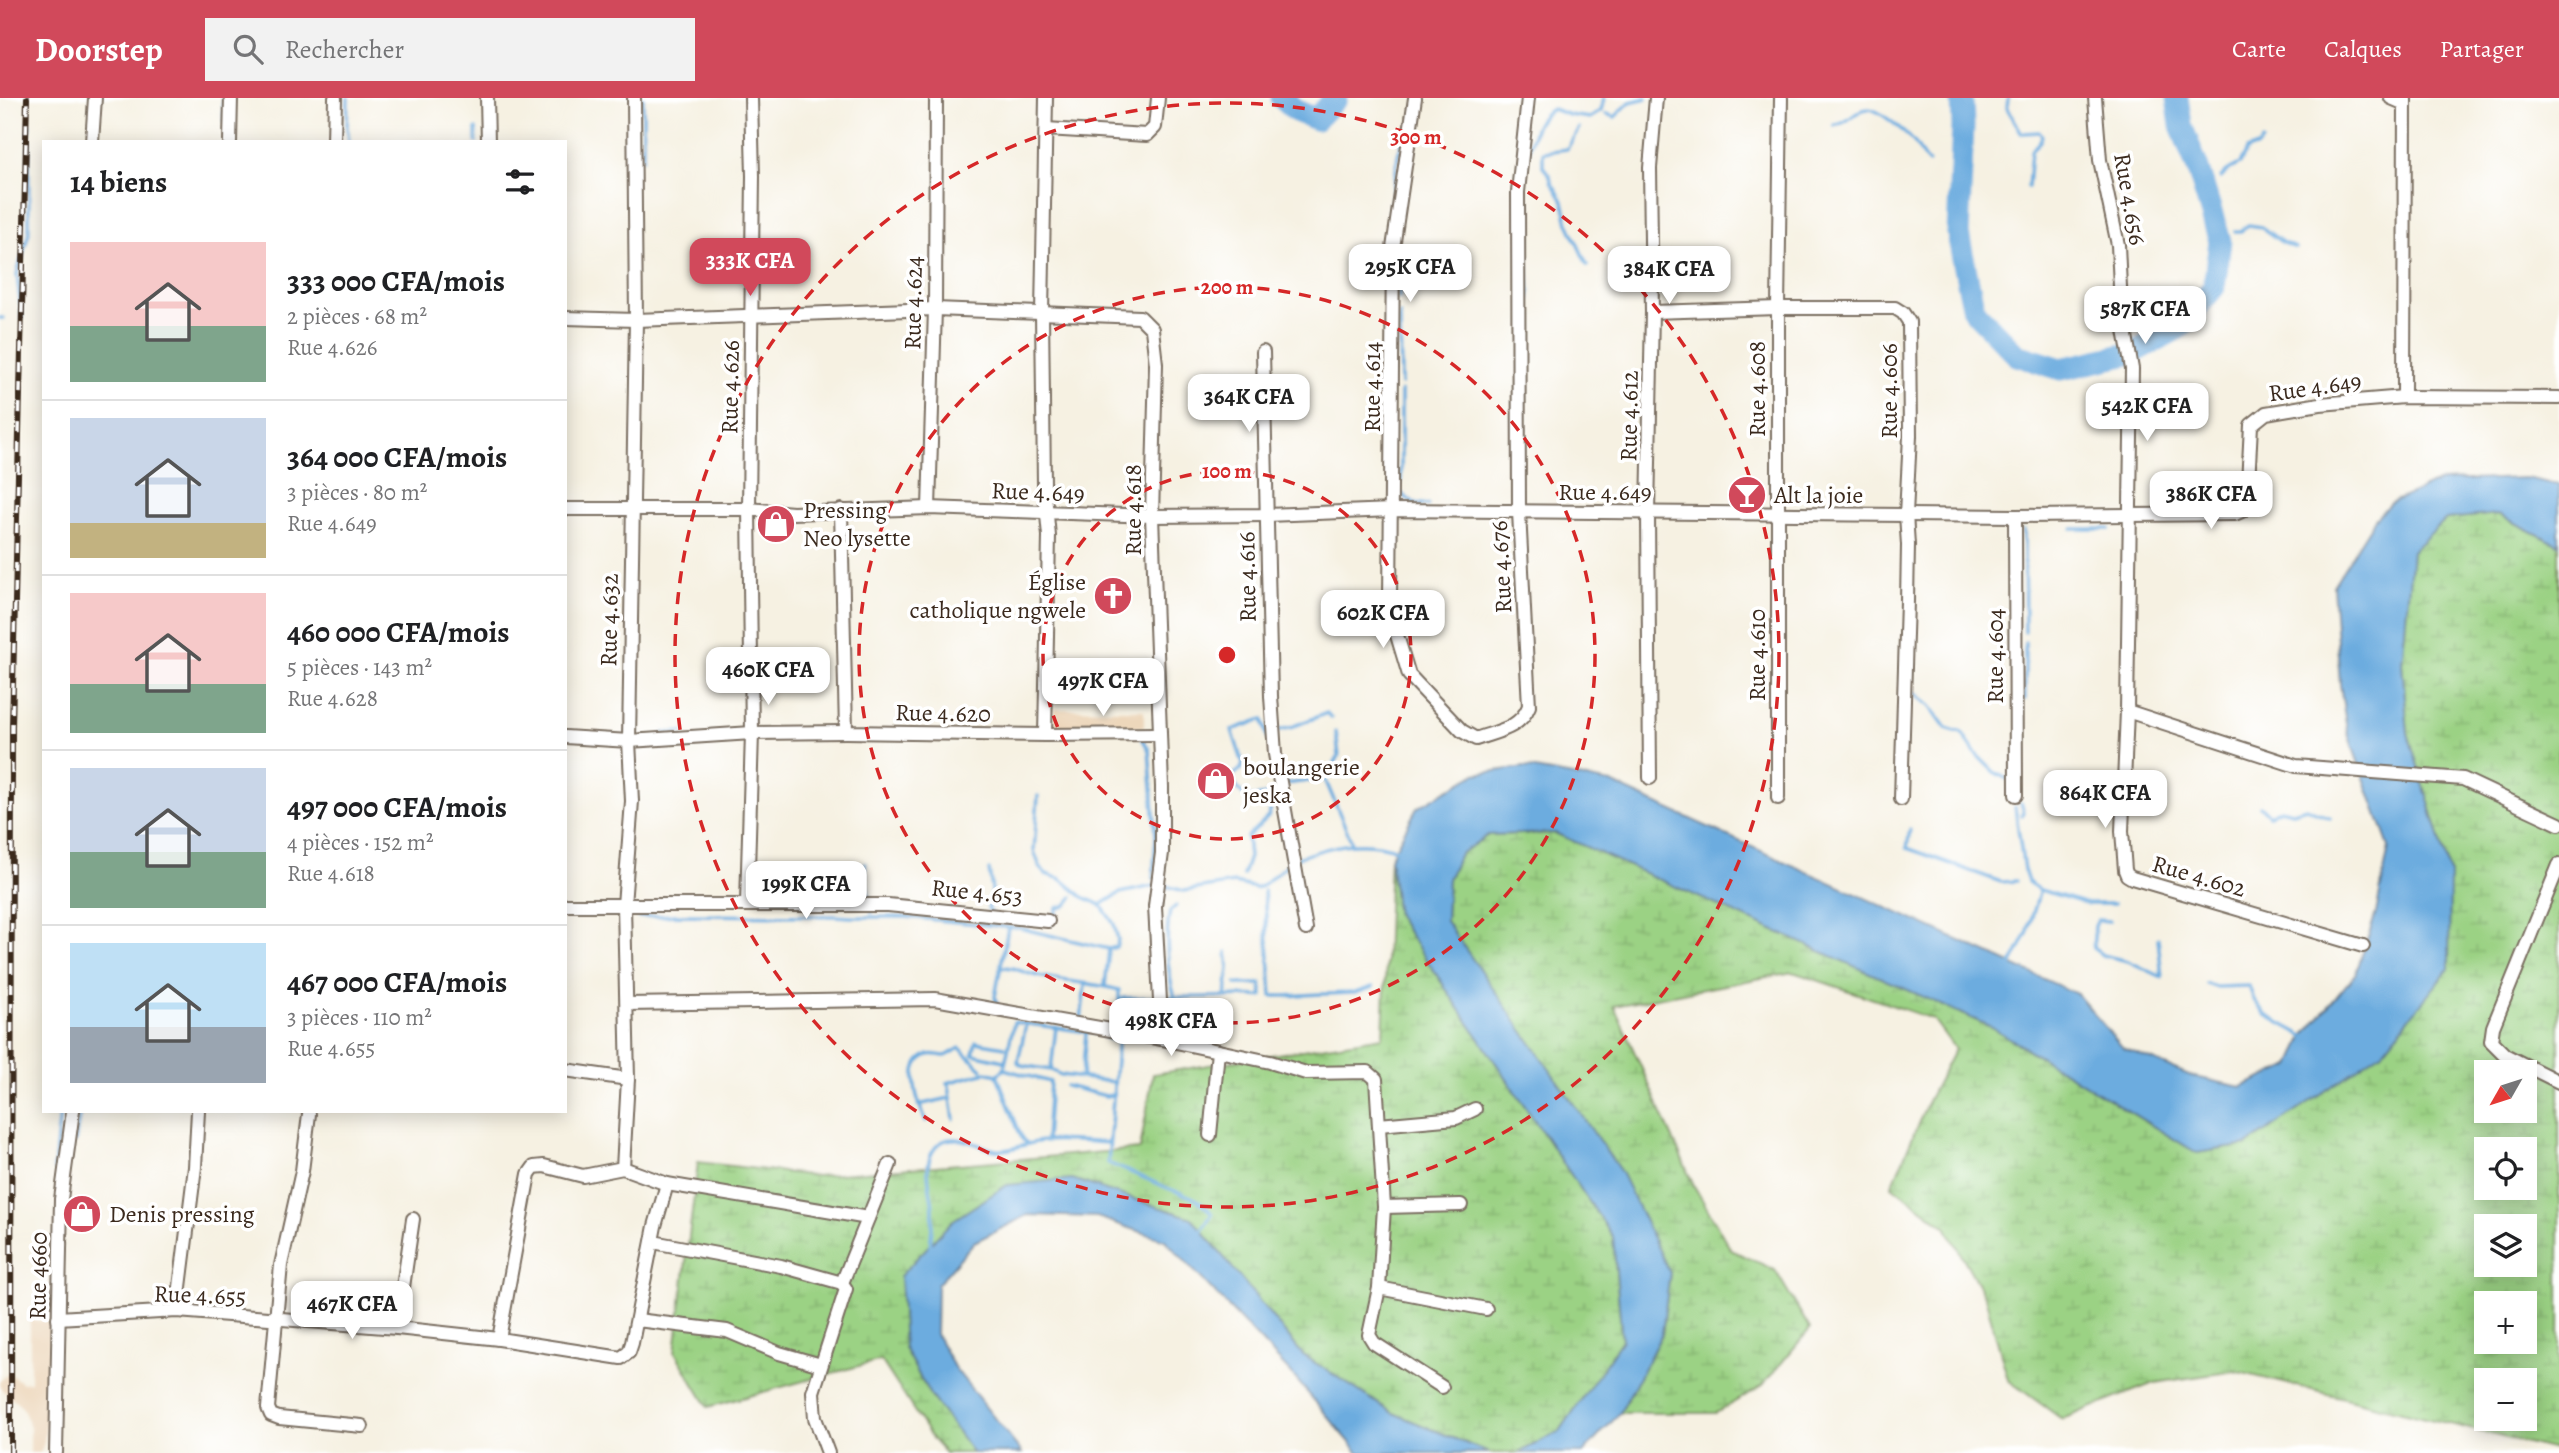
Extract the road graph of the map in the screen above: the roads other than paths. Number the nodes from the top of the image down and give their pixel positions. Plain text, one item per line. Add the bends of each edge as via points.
1 (95, 98) edge
2 (231, 98) edge
3 (335, 98) edge
4 (487, 98) edge
5 (634, 98) edge
6 (751, 98) edge
7 (936, 98) edge
8 (1046, 98) edge
9 (1158, 98) edge
10 (1415, 98) edge
11 (1528, 98) edge
12 (1656, 98) edge
13 (1781, 98) edge
14 (2095, 98) edge
15 (2391, 98) edge
16 (2405, 101) edge
17 (1046, 128) junction
18 (92, 140) edge
19 (230, 140) edge
20 (334, 140) edge
21 (488, 140) edge
22 (1778, 308) junction
23 (934, 309) junction
24 (1652, 312) junction
25 (1042, 313) junction
26 (752, 315) junction
27 (567, 318) edge
28 (636, 320) junction
29 (1263, 352) dead end
30 (2404, 397) junction
31 (2559, 398) edge
32 (929, 508) junction
33 (567, 509) edge
34 (631, 509) junction
35 (749, 509) junction
36 (841, 510) junction
37 (1392, 510) junction
38 (1519, 512) junction
39 (1778, 512) junction
40 (1648, 513) junction
41 (1046, 514) junction
42 (1906, 514) junction
43 (1267, 515) junction
44 (1152, 516) junction
45 (2015, 516) junction
46 (2130, 517) junction
47 (2127, 711) junction
48 (846, 732) junction
49 (752, 733) junction
50 (1160, 734) junction
51 (1045, 735) junction
52 (567, 737) edge
53 (629, 741) junction
54 (1650, 778) dead end
55 (2016, 795) dead end
56 (1778, 798) dead end
57 (1901, 799) dead end
58 (2559, 824) edge
59 (2559, 865) edge
60 (747, 904) junction
61 (567, 905) edge
62 (624, 905) junction
63 (1048, 921) dead end
64 (1306, 929) dead end
65 (2362, 946) dead end
66 (627, 1004) junction
67 (1162, 1040) junction
68 (1218, 1051) junction
69 (567, 1070) edge
70 (628, 1079) junction
71 (2559, 1083) edge
72 (1475, 1109) dead end
73 (73, 1113) edge
74 (198, 1113) edge
75 (309, 1114) dead end
76 (1379, 1125) junction
77 (1210, 1135) dead end
78 (890, 1164) dead end
79 (623, 1168) junction
80 (667, 1184) junction
81 (1461, 1205) dead end
82 (1384, 1207) junction
83 (868, 1218) junction
84 (413, 1219) dead end
85 (653, 1242) junction
86 (842, 1283) junction
87 (1379, 1288) junction
88 (1486, 1309) dead end
89 (177, 1311) junction
90 (58, 1318) junction
91 (275, 1320) junction
92 (637, 1320) junction
93 (397, 1328) junction
94 (499, 1339) junction
95 (821, 1365) junction
96 (1442, 1387) dead end
97 (362, 1426) dead end
98 (54, 1450) edge
99 (828, 1453) edge

1 - 18 street
2 - 19 street
3 - 20 street
4 - 21 street
5 - 28 street, Rue 4.632
6 - 26 street, Rue 4.626
7 - 23 street, Rue 4.624
8 - 17 street
9 - 17 street via 1155,127 1147,135
10 - 37 street, Rue 4.614 via 1393,248
11 - 38 street, Rue 4.676 via 1518,192
12 - 24 street, Rue 4.612 via 1650,168
13 - 22 street, Rue 4.608
14 - 46 street, Rue 4.656 via 2132,369
15 - 16 street
16 - 30 street
17 - 25 street
22 - 24 street, Rue 4.606
22 - 39 street, Rue 4.608
22 - 42 street, Rue 4.606 via 1895,308 1909,322
23 - 25 street, Rue 4.618
23 - 26 street, Rue 4.618
23 - 32 street, Rue 4.624
24 - 40 street, Rue 4.612
25 - 41 street
25 - 44 street, Rue 4.618 via 1140,317 1152,330 1156,363
26 - 28 street, Rue 4.618
26 - 35 street, Rue 4.626
27 - 28 street, Rue 4.618
28 - 34 street, Rue 4.632
29 - 43 street, Rue 4.616
30 - 31 street, Rue 4.649
30 - 46 street, Rue 4.649 via 2266,413 2249,432 2247,504 2242,511
32 - 36 street, Rue 4.649
32 - 41 street, Rue 4.649
33 - 34 street, Rue 4.649
34 - 35 street, Rue 4.649
34 - 53 street, Rue 4.632
35 - 36 street, Rue 4.649 via 793,513
35 - 49 street, Rue 4.626
36 - 48 street
37 - 38 street, Rue 4.649
37 - 38 street, Rue 4.676 via 1390,601 1404,662 1416,684 1468,737 1476,739 1517,724 1530,706
37 - 43 street, Rue 4.649
38 - 40 street, Rue 4.649
39 - 40 street, Rue 4.649
39 - 42 street, Rue 4.649
39 - 56 street, Rue 4.610
40 - 54 street, Rue 4.612
41 - 44 street, Rue 4.649
41 - 51 street
42 - 45 street, Rue 4.649
42 - 57 street, Rue 4.606
43 - 44 street, Rue 4.649
43 - 64 street, Rue 4.616 via 1275,754
44 - 50 street, Rue 4.618
45 - 46 street, Rue 4.649
45 - 55 street, Rue 4.604
46 - 47 street, Rue 4.602
47 - 58 street via 2296,766 2463,779
47 - 65 street, Rue 4.602 via 2122,831 2127,876
48 - 49 street, Rue 4.620
48 - 51 street, Rue 4.620
49 - 53 street, Rue 4.620
49 - 60 street, Rue 4.626
50 - 51 street, Rue 4.620
50 - 67 street, Rue 4.618 via 1162,853 1155,906
52 - 53 street, Rue 4.620
53 - 62 street, Rue 4.632 via 632,801
59 - 71 street via 2491,1041 2505,1055
60 - 62 street, Rue 4.653
60 - 63 street, Rue 4.653 via 888,905
61 - 62 street, Rue 4.653
62 - 66 street, Rue 4.632
66 - 67 street via 935,999
66 - 70 street, Rue 4.632
67 - 68 street
68 - 76 street via 1306,1073 1368,1072 1376,1079
68 - 77 street
69 - 70 street
70 - 79 street, Rue 4.632
72 - 76 street via 1455,1118
73 - 90 street, Rue 4660 via 61,1199
74 - 89 street
75 - 91 street
76 - 82 street
78 - 83 street
79 - 80 street
79 - 94 street via 583,1176 534,1167 529,1174
80 - 83 street
80 - 85 street
81 - 82 street
82 - 87 street
83 - 86 street
84 - 93 street
85 - 86 street via 781,1266
85 - 92 street
86 - 95 street via 846,1289
87 - 88 street
87 - 96 street via 1371,1340
89 - 90 street, Rue 4.655
89 - 91 street, Rue 4.655
90 - 98 street, Rue 4660
91 - 93 street, Rue 4.655
91 - 97 street via 271,1415
92 - 94 street, Rue 4.655 via 629,1352 621,1358
92 - 95 street via 727,1331
93 - 94 street, Rue 4.655
95 - 99 street via 813,1392 817,1425

